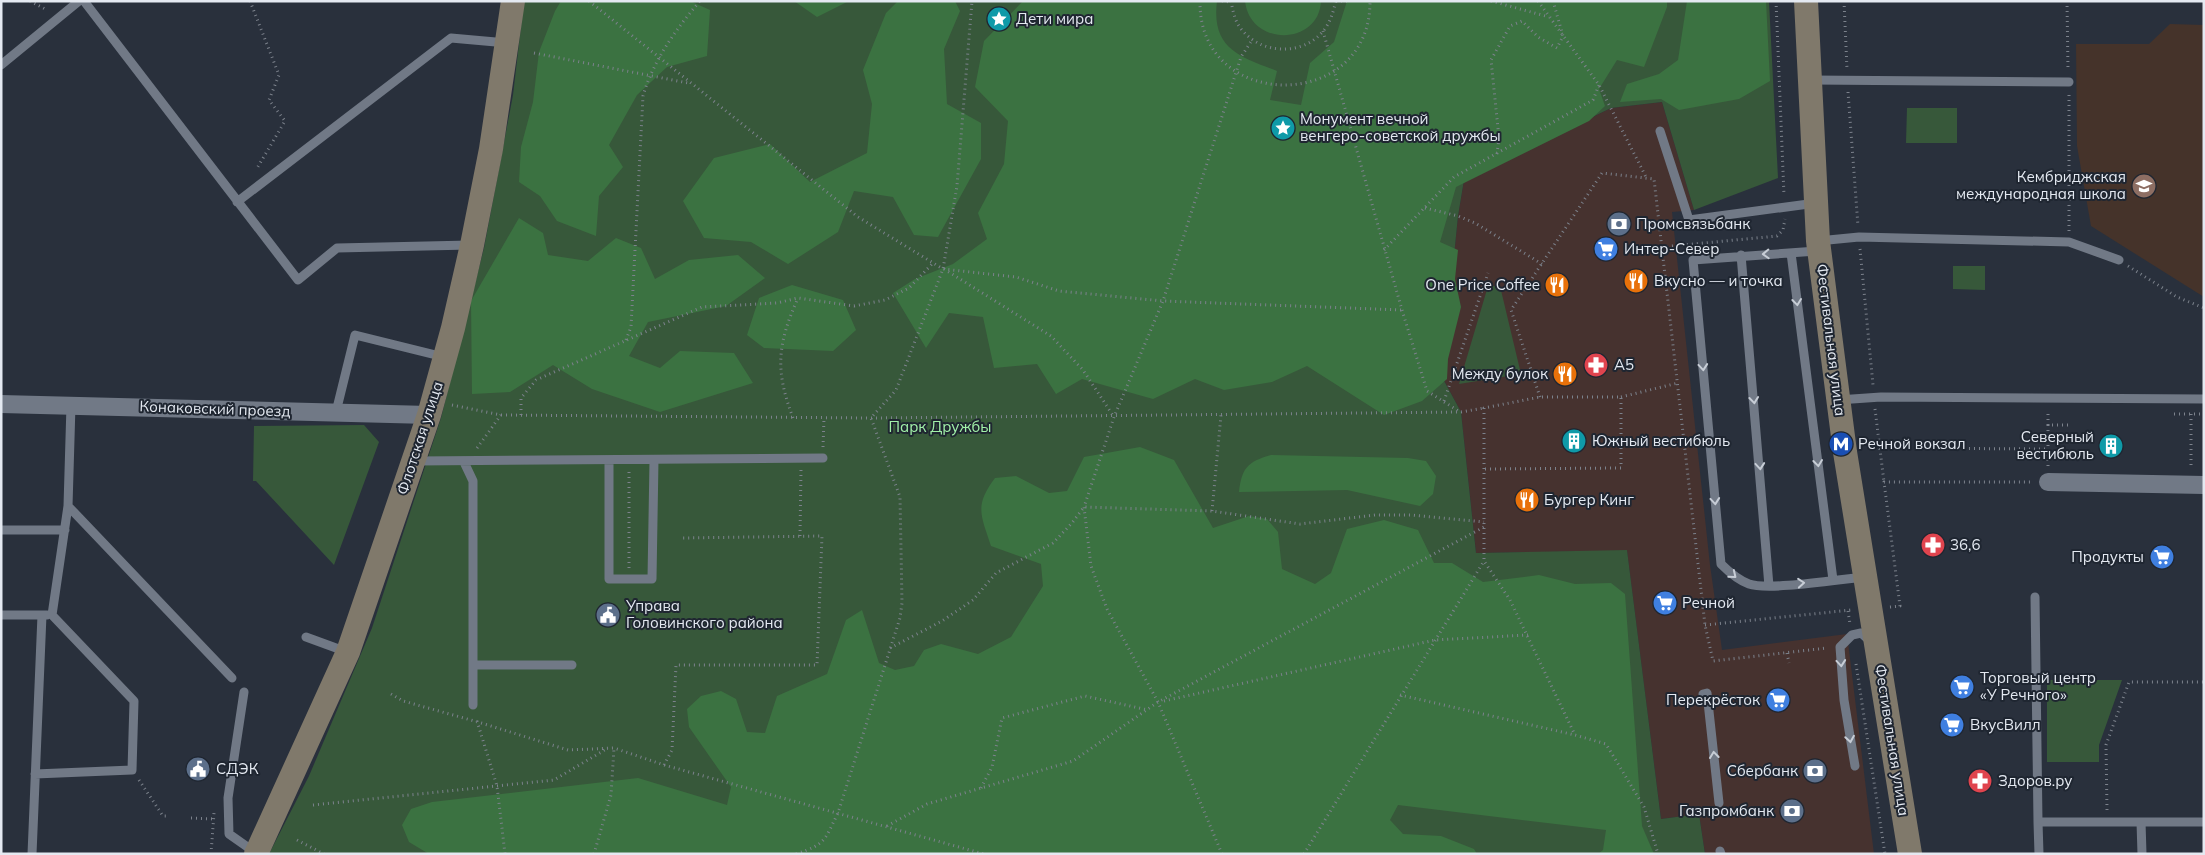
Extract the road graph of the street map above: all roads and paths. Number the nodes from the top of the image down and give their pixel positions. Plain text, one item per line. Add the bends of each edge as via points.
1 (30, 1) edge
2 (79, 1) edge
3 (84, 1) edge
4 (250, 1) edge
5 (513, 1) edge
6 (589, 1) edge
7 (700, 1) edge
8 (972, 1) edge
9 (1200, 1) edge
10 (1222, 1) edge
11 (1230, 1) edge
12 (1336, 1) edge
13 (1348, 1) edge
14 (1370, 1) edge
15 (1491, 1) edge
16 (1538, 1) edge
17 (1553, 1) edge
18 (1776, 1) edge
19 (1806, 1) edge
20 (1844, 1) edge
21 (2067, 1) edge
22 (60, 17) junction
23 (1550, 18) junction
24 (1324, 31) junction
25 (1564, 36) junction
26 (1252, 40) junction
27 (508, 44) junction
28 (534, 53) dead end
29 (658, 58) junction
30 (1, 65) edge
31 (1334, 71) junction
32 (1236, 72) junction
33 (649, 75) junction
34 (1809, 80) junction
35 (1848, 80) junction
36 (2069, 82) junction
37 (689, 83) junction
38 (1599, 85) junction
39 (1660, 131) dead end
40 (1497, 154) junction
41 (1646, 178) junction
42 (237, 202) junction
43 (1816, 203) junction
44 (1784, 207) junction
45 (1425, 208) junction
46 (1859, 237) junction
47 (2068, 242) junction
48 (472, 245) junction
49 (1819, 246) junction
50 (1662, 247) junction
51 (1384, 250) junction
52 (1791, 254) junction
53 (1741, 255) junction
54 (2119, 260) joint
55 (933, 263) junction
56 (1542, 264) junction
57 (943, 269) junction
58 (1488, 273) dead end
59 (798, 298) junction
60 (1864, 300) dead end
61 (1163, 301) junction
62 (2204, 308) edge
63 (1402, 310) junction
64 (626, 340) junction
65 (444, 358) junction
66 (1678, 383) junction
67 (1540, 397) junction
68 (1621, 397) junction
69 (2204, 399) edge
70 (1838, 400) junction
71 (1444, 402) junction
72 (1, 404) edge
73 (71, 404) junction
74 (1484, 408) junction
75 (437, 409) junction
76 (336, 412) junction
77 (1461, 412) junction
78 (2058, 412) dead end
79 (502, 414) junction
80 (2172, 414) dead end
81 (2191, 414) junction
82 (2204, 414) edge
83 (521, 415) junction
84 (1221, 415) junction
85 (1114, 416) junction
86 (793, 418) junction
87 (824, 418) junction
88 (871, 418) junction
89 (2048, 425) junction
90 (2069, 425) dead end
91 (1675, 440) dead end
92 (1684, 440) junction
93 (1879, 448) dead end
94 (2048, 449) junction
95 (473, 453) dead end
96 (801, 458) junction
97 (823, 458) joint
98 (609, 460) junction
99 (629, 460) junction
100 (654, 460) junction
101 (413, 461) junction
102 (464, 462) junction
103 (1484, 469) junction
104 (2048, 482) junction
105 (2198, 485) edge
106 (68, 506) junction
107 (1084, 507) junction
108 (1212, 511) junction
109 (1484, 522) junction
110 (1484, 528) junction
111 (1, 530) edge
112 (65, 530) junction
113 (800, 536) junction
114 (681, 538) dead end
115 (1484, 561) junction
116 (629, 564) dead end
117 (1865, 577) junction
118 (1833, 580) junction
119 (1769, 586) junction
120 (2035, 597) dead end
121 (1871, 609) junction
122 (1, 615) edge
123 (42, 615) junction
124 (52, 616) junction
125 (1705, 625) junction
126 (1528, 635) junction
127 (306, 637) dead end
128 (1435, 640) junction
129 (1840, 647) junction
130 (890, 648) junction
131 (1877, 651) junction
132 (348, 652) junction
133 (1787, 653) junction
134 (1788, 664) dead end
135 (474, 665) junction
136 (572, 666) dead end
137 (232, 678) dead end
138 (2204, 682) edge
139 (244, 692) dead end
140 (391, 694) dead end
141 (1703, 694) dead end
142 (1400, 695) junction
143 (1158, 702) junction
144 (473, 706) joint
145 (1148, 710) junction
146 (478, 722) junction
147 (1575, 736) junction
148 (612, 747) junction
149 (664, 765) junction
150 (1855, 766) dead end
151 (132, 770) junction
152 (35, 774) junction
153 (497, 786) junction
154 (981, 788) junction
155 (1719, 803) dead end
156 (313, 805) dead end
157 (214, 808) dead end
158 (838, 814) junction
159 (169, 816) dead end
160 (191, 818) dead end
161 (214, 819) junction
162 (2038, 822) junction
163 (2107, 822) junction
164 (2142, 822) junction
165 (2204, 822) edge
166 (887, 826) junction
167 (297, 840) dead end
168 (816, 847) junction
169 (1909, 852) edge
170 (256, 853) edge
171 (32, 854) edge
172 (211, 854) edge
173 (324, 854) edge
174 (505, 854) edge
175 (594, 854) edge
176 (796, 854) edge
177 (813, 854) edge
178 (984, 854) edge
179 (1222, 854) edge
180 (1304, 854) edge
181 (1658, 854) edge
182 (1885, 854) edge
183 (2039, 854) edge
184 (2142, 854) edge

1 - 22 path
2 - 22 lane
3 - 42 lane
4 - 42 path via 279,75 269,100 285,121
5 - 27 street, Флотская улица
6 - 29 path
7 - 29 path
8 - 57 path via 957,186
9 - 32 path via 1207,37
10 - 11 path
11 - 26 path via 1241,30
12 - 13 path
12 - 24 path
14 - 31 path via 1362,38 1345,62
15 - 23 path
16 - 23 path
17 - 25 path
18 - 44 path
19 - 34 street, Фестивальная улица
20 - 35 path
21 - 36 path
22 - 30 lane
23 - 25 path
24 - 26 path via 1308,44 1290,50 1270,48
24 - 31 path
25 - 38 path
25 - 40 path via 1557,48 1538,37 1522,21 1510,26 1505,34 1491,60 1499,138
26 - 32 path
27 - 42 lane via 451,38
27 - 48 street, Флотская улица
28 - 33 path
29 - 33 path
29 - 37 path
31 - 32 path via 1320,79 1292,86 1262,84
31 - 51 path
32 - 61 path
33 - 37 path
33 - 64 path via 643,96 631,327
34 - 35 lane
34 - 43 street, Фестивальная улица
35 - 36 lane
35 - 46 path
36 - 47 path
37 - 55 path via 858,217
38 - 40 path via 1593,100
38 - 41 path
39 - 44 lane via 1689,220
40 - 45 path via 1454,177
41 - 50 path via 1654,179
41 - 56 path via 1602,174
42 - 48 lane via 298,280 337,248
43 - 44 lane
43 - 49 street, Фестивальная улица
44 - 50 path via 1785,225 1777,236
45 - 51 path
45 - 56 path via 1475,223
46 - 47 lane
46 - 49 lane
46 - 60 path
47 - 54 lane
48 - 65 street, Флотская улица
49 - 52 lane
49 - 70 street, Фестивальная улица
50 - 66 path
51 - 63 path
52 -> 53 lane
52 -> 118 lane
53 -> 119 lane
53 -> 119 lane via 1693,260 1721,564 1736,579 1751,585
54 - 62 path via 2177,297
55 - 57 path
55 - 59 path via 910,288 884,300 854,306
56 - 67 path via 1511,310
57 - 61 path via 1016,277 1060,292
57 - 85 path via 1051,336 1083,370
57 - 88 path via 896,390
58 - 71 path
59 - 64 path via 777,303 702,307
59 - 86 path via 786,326 780,357 783,390
61 - 63 path
61 - 85 path
63 - 71 path via 1427,391
64 - 83 path via 536,380 521,398
65 - 75 street, Флотская улица
65 - 76 lane via 355,335
66 - 68 path
66 - 92 path
67 - 68 path
67 - 74 path
68 - 103 path via 1621,468
69 - 70 lane via 1874,397
70 - 117 street, Фестивальная улица
71 - 77 path
72 - 73 street, Конаковский проезд
73 - 76 street, Конаковский проезд
73 - 106 lane
74 - 77 path
74 - 103 path
75 - 76 street, Конаковский проезд
75 - 79 path
75 - 101 street, Флотская улица
77 - 84 path
78 - 89 path via 2048,412
79 - 83 path
79 - 95 path
80 - 81 path
81 - 82 path
81 - 105 path
83 - 86 path
84 - 85 path
84 - 108 path
85 - 88 path
85 - 107 path
86 - 87 path
87 - 88 path
87 - 97 path
88 - 130 path via 900,497 902,603
89 - 90 path
89 - 94 path
91 - 92 path
92 - 125 path
93 - 94 path
94 - 104 path
96 - 97 lane
96 - 100 lane
96 - 113 path
98 - 99 lane
98 - 100 lane via 609,579 652,579
98 - 102 lane
99 - 100 lane
99 - 116 path
101 - 102 lane
101 - 132 street, Флотская улица
102 - 135 lane via 473,481
103 - 109 path
104 - 105 street
104 - 121 path via 1884,482 1900,606
106 - 112 lane
106 - 137 lane
107 - 108 path
107 - 130 path via 1053,543 996,573 973,600 942,621
107 - 143 path via 1091,566 1097,583 1107,609
108 - 109 path via 1300,524 1376,515
109 - 110 path
110 - 115 path
110 - 143 path
111 - 112 lane
112 - 124 lane
113 - 114 path
113 - 149 path via 822,536 817,665 676,665 672,750
115 - 126 path
115 - 128 path
117 - 118 lane
117 - 121 street, Фестивальная улица
119 -> 118 lane
120 - 162 lane
121 - 125 path
121 - 131 street, Фестивальная улица
122 - 123 lane
123 - 124 lane
123 - 152 lane
124 - 151 lane via 134,700
125 - 133 path via 1713,661
126 - 128 path
126 - 147 path
127 - 132 lane
128 - 142 path
128 - 143 path
129 - 131 lane via 1852,635 1861,633
129 - 133 path
129 -> 150 lane
129 - 182 path via 1854,650
130 - 158 path
131 - 169 street, Фестивальная улица
132 - 170 street, Флотская улица
133 - 134 path
135 - 136 lane
135 - 144 lane
138 - 163 path via 2129,682 2106,745
139 - 170 lane via 228,798 230,834
140 - 146 path via 403,701
155 -> 141 lane via 1707,693
142 - 147 path
142 - 180 path
143 - 145 path
143 - 179 path
144 - 146 path
145 - 154 path via 1073,762
145 - 154 path via 1085,696 1002,718 992,767
146 - 148 path via 568,750
146 - 153 path
147 - 181 path via 1606,744 1644,807
148 - 149 path
148 - 153 path via 554,780
148 - 175 path via 611,795
149 - 158 path
151 - 152 lane
151 - 159 path via 163,816
152 - 171 lane
153 - 156 path
153 - 174 path
154 - 166 path via 927,804
157 - 161 path
158 - 166 path
158 - 168 path via 824,840
160 - 161 path
161 - 172 path
162 - 163 lane
162 - 183 lane
163 - 164 lane
164 - 165 lane
164 - 184 lane
166 - 178 path
167 - 173 path
168 - 176 path
168 - 177 path

